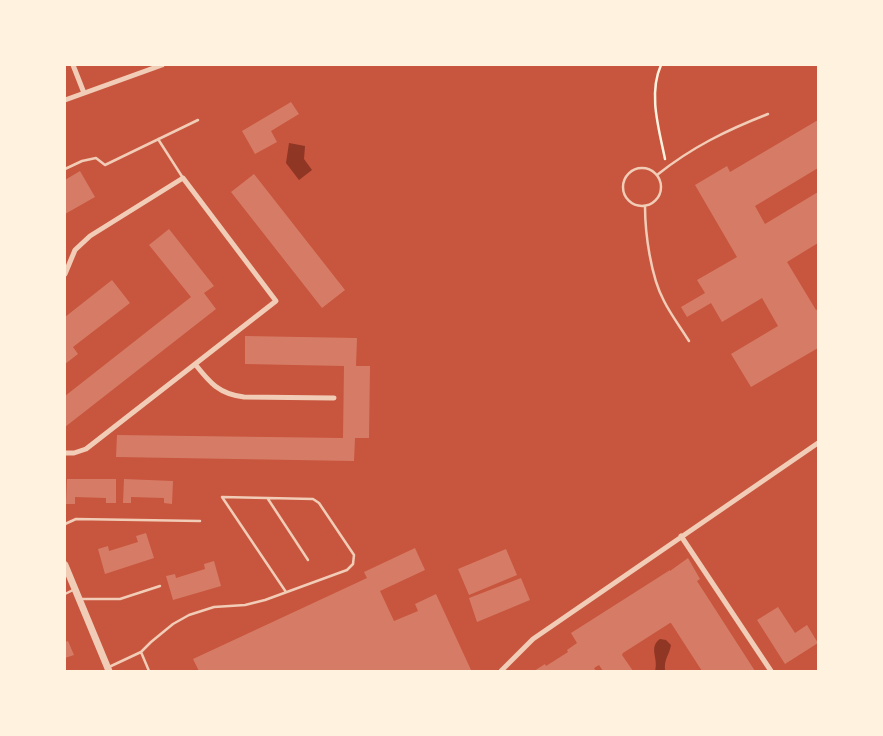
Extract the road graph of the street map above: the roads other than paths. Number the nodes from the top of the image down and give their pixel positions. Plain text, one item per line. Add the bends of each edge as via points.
1 (73, 65) edge
2 (162, 65) edge
3 (84, 93) junction
4 (65, 100) edge
5 (768, 114) dead end
6 (198, 120) dead end
7 (158, 139) junction
8 (65, 169) edge
9 (658, 175) junction
10 (183, 178) junction
11 (645, 206) junction
12 (65, 274) edge
13 (689, 341) dead end
14 (195, 364) junction
15 (334, 398) dead end
16 (818, 444) edge
17 (65, 453) edge
18 (267, 498) junction
19 (200, 521) dead end
20 (65, 524) edge
21 (681, 536) junction
22 (308, 560) dead end
23 (65, 564) edge
24 (160, 586) dead end
25 (75, 588) junction
26 (286, 592) junction
27 (65, 594) edge
28 (79, 599) junction
29 (141, 652) junction
30 (107, 670) edge
31 (150, 671) edge
32 (501, 671) edge
33 (771, 671) edge

1 - 3 street
2 - 3 street
3 - 4 street
5 - 9 lane via 698,145
6 - 7 lane
7 - 8 lane via 105,165 96,158 90,158
7 - 10 lane
9 - 11 lane via 661,192 652,204
9 - 11 lane via 652,170 638,168 624,180 622,187 628,201
10 - 12 street via 90,236 75,250
10 - 14 street via 276,301
11 - 13 lane via 646,237 663,300
14 - 15 street via 219,390 230,395
14 - 17 street via 86,449
16 - 21 street
18 - 22 lane
18 - 26 lane via 222,497
18 - 26 lane via 313,499 354,555 353,564 347,570
19 - 20 lane via 76,520
21 - 32 street via 533,638
21 - 33 street
23 - 25 street
24 - 28 lane via 120,599
25 - 27 lane
25 - 28 street
26 - 29 lane via 245,605 214,607 189,615
28 - 30 street
29 - 30 lane
29 - 31 lane

